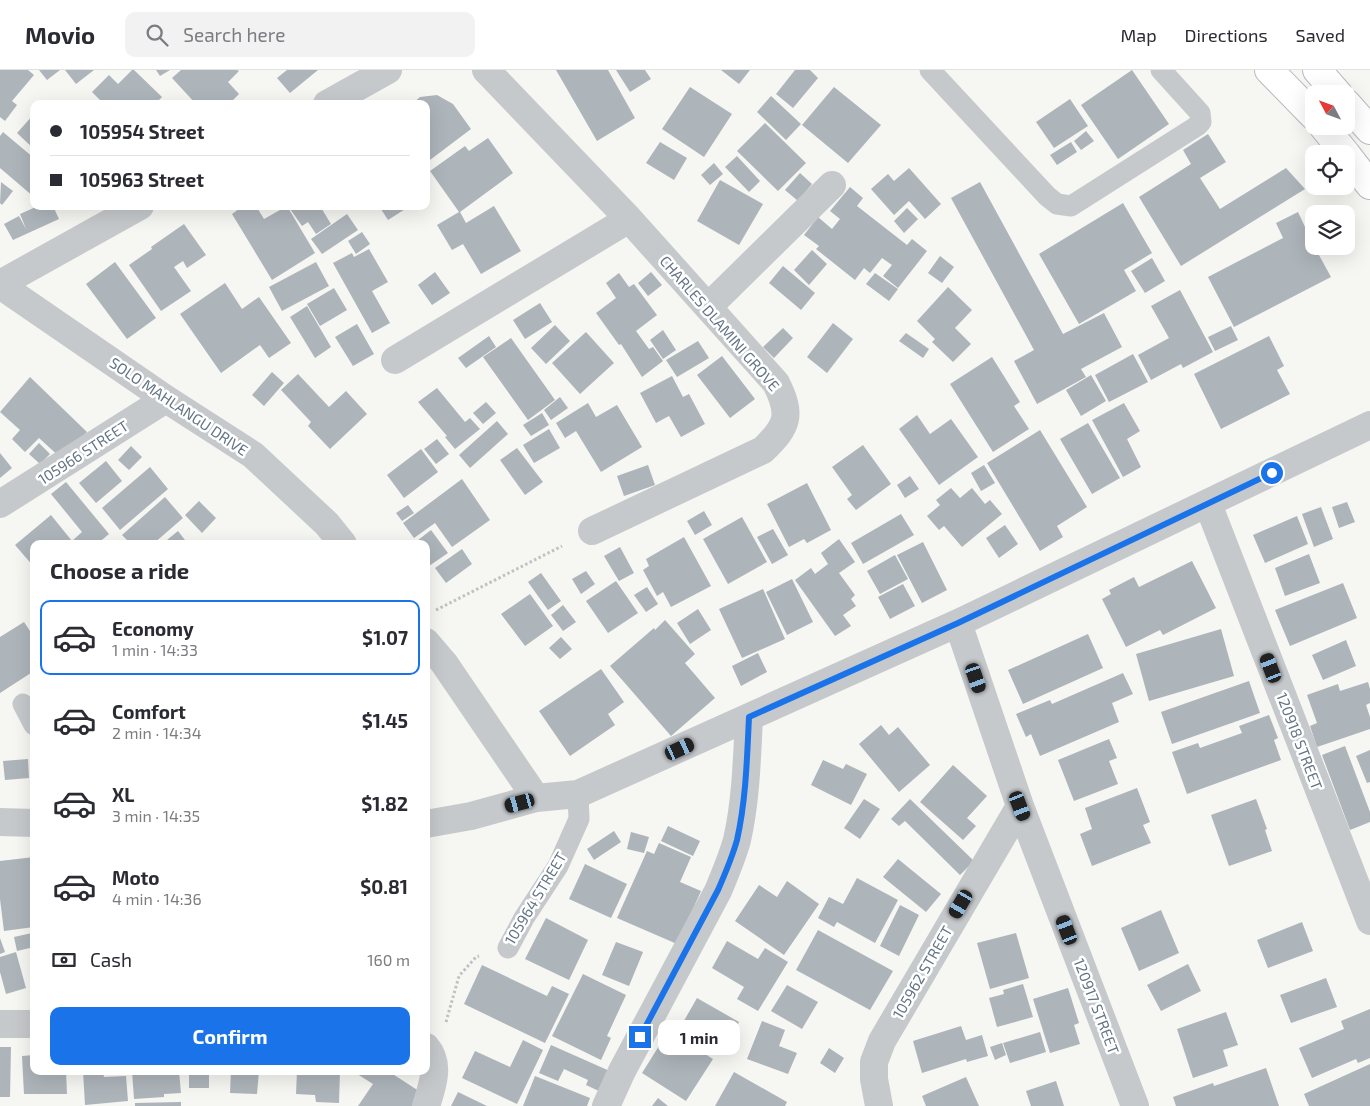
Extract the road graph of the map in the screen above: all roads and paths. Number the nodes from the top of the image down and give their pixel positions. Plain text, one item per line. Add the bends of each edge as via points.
1 (388, 70) edge
2 (486, 70) edge
3 (930, 70) edge
4 (1161, 70) edge
5 (1268, 70) edge
6 (1317, 70) edge
7 (1330, 85) edge
8 (334, 100) edge
9 (1305, 107) edge
10 (1355, 113) edge
11 (1370, 130) edge
12 (1330, 135) edge
13 (1338, 145) edge
14 (1355, 166) edge
15 (832, 185) dead end
16 (1370, 185) edge
17 (133, 210) edge
18 (629, 219) junction
19 (0, 284) edge
20 (708, 307) junction
21 (395, 360) dead end
22 (166, 399) junction
23 (1370, 425) edge
24 (0, 504) edge
25 (1208, 504) junction
26 (592, 531) joint
27 (340, 540) edge
28 (435, 610) dead end
29 (958, 623) junction
30 (430, 647) edge
31 (23, 704) dead end
32 (30, 717) edge
33 (749, 717) junction
34 (578, 794) junction
35 (536, 798) junction
36 (1020, 806) junction
37 (0, 822) edge
38 (30, 823) edge
39 (430, 823) edge
40 (1370, 921) edge
41 (508, 948) joint
42 (0, 1024) edge
43 (30, 1024) edge
44 (430, 1054) edge
45 (426, 1106) edge
46 (606, 1106) edge
47 (879, 1106) edge
48 (1135, 1106) edge

1 - 8 street
2 - 18 street, CHARLES DLAMINI GROVE
3 - 4 lane via 1047,196 1057,204 1071,206 1200,122 1200,113
5 - 9 main road
6 - 7 main road
10 - 11 main road
12 - 13 main road
14 - 16 main road
15 - 20 street
17 - 19 street
18 - 20 street, CHARLES DLAMINI GROVE
18 - 21 street
19 - 22 street, SOLO MAHLANGU DRIVE
20 - 26 street, CHARLES DLAMINI GROVE via 776,383 784,400 786,419 777,436 763,450
22 - 24 street, 105966 STREET
22 - 27 street, SOLO MAHLANGU DRIVE via 253,455
23 - 25 street
25 - 29 street
25 - 40 street, 120918 STREET
26 - 28 path
29 - 33 street
29 - 36 street, 120917 STREET
30 - 35 street
31 - 32 lane
33 - 34 street
33 - 46 street via 740,820 729,866
34 - 35 street
34 - 41 lane, 105964 STREET via 579,819 558,866
35 - 39 street
36 - 47 street, 105962 STREET via 882,1041 874,1062
36 - 48 street, 120917 STREET
37 - 38 street
41 - 44 path, 105964 STREET via 476,957 459,976
42 - 43 street
44 - 45 street via 434,1080

